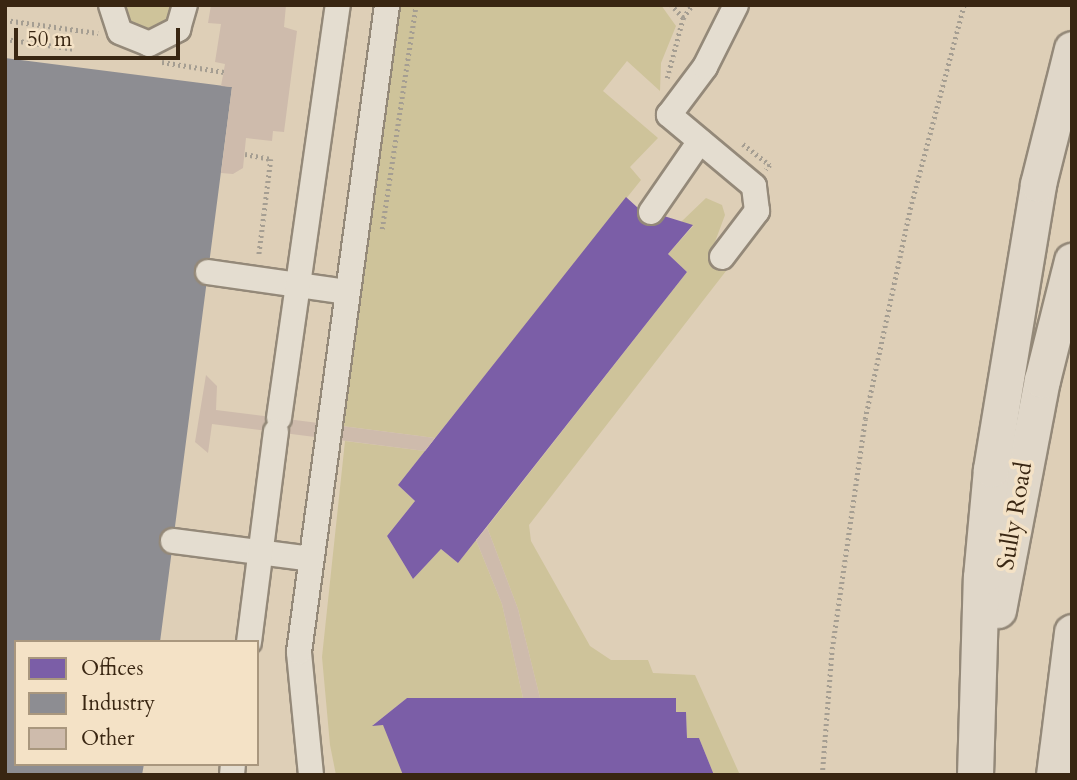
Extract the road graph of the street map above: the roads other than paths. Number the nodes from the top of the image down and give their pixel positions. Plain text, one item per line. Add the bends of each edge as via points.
1 (111, 5) edge
2 (185, 5) edge
3 (338, 5) edge
4 (387, 5) edge
5 (736, 5) edge
6 (1072, 49) edge
7 (700, 141) junction
8 (651, 212) dead end
9 (722, 257) dead end
10 (1072, 261) edge
11 (208, 272) dead end
12 (299, 285) junction
13 (346, 292) junction
14 (173, 541) dead end
15 (260, 553) junction
16 (311, 559) junction
17 (1072, 632) edge
18 (249, 640) edge
19 (1072, 664) edge
20 (1055, 758) edge
21 (311, 775) edge
22 (977, 775) edge

1 - 2 lane via 120,32 149,44 178,29
3 - 12 lane
4 - 13 lane
5 - 7 lane via 705,67 668,115
6 - 22 highway via 1038,184 991,469 981,577
7 - 8 lane
7 - 9 lane via 754,186 757,211
10 - 22 highway, Sully Road via 1018,496
11 - 12 lane
12 - 13 lane
12 - 15 lane
13 - 16 lane
14 - 15 lane
15 - 16 lane
15 - 18 lane
16 - 21 lane via 298,671
17 - 20 highway
19 - 20 highway

